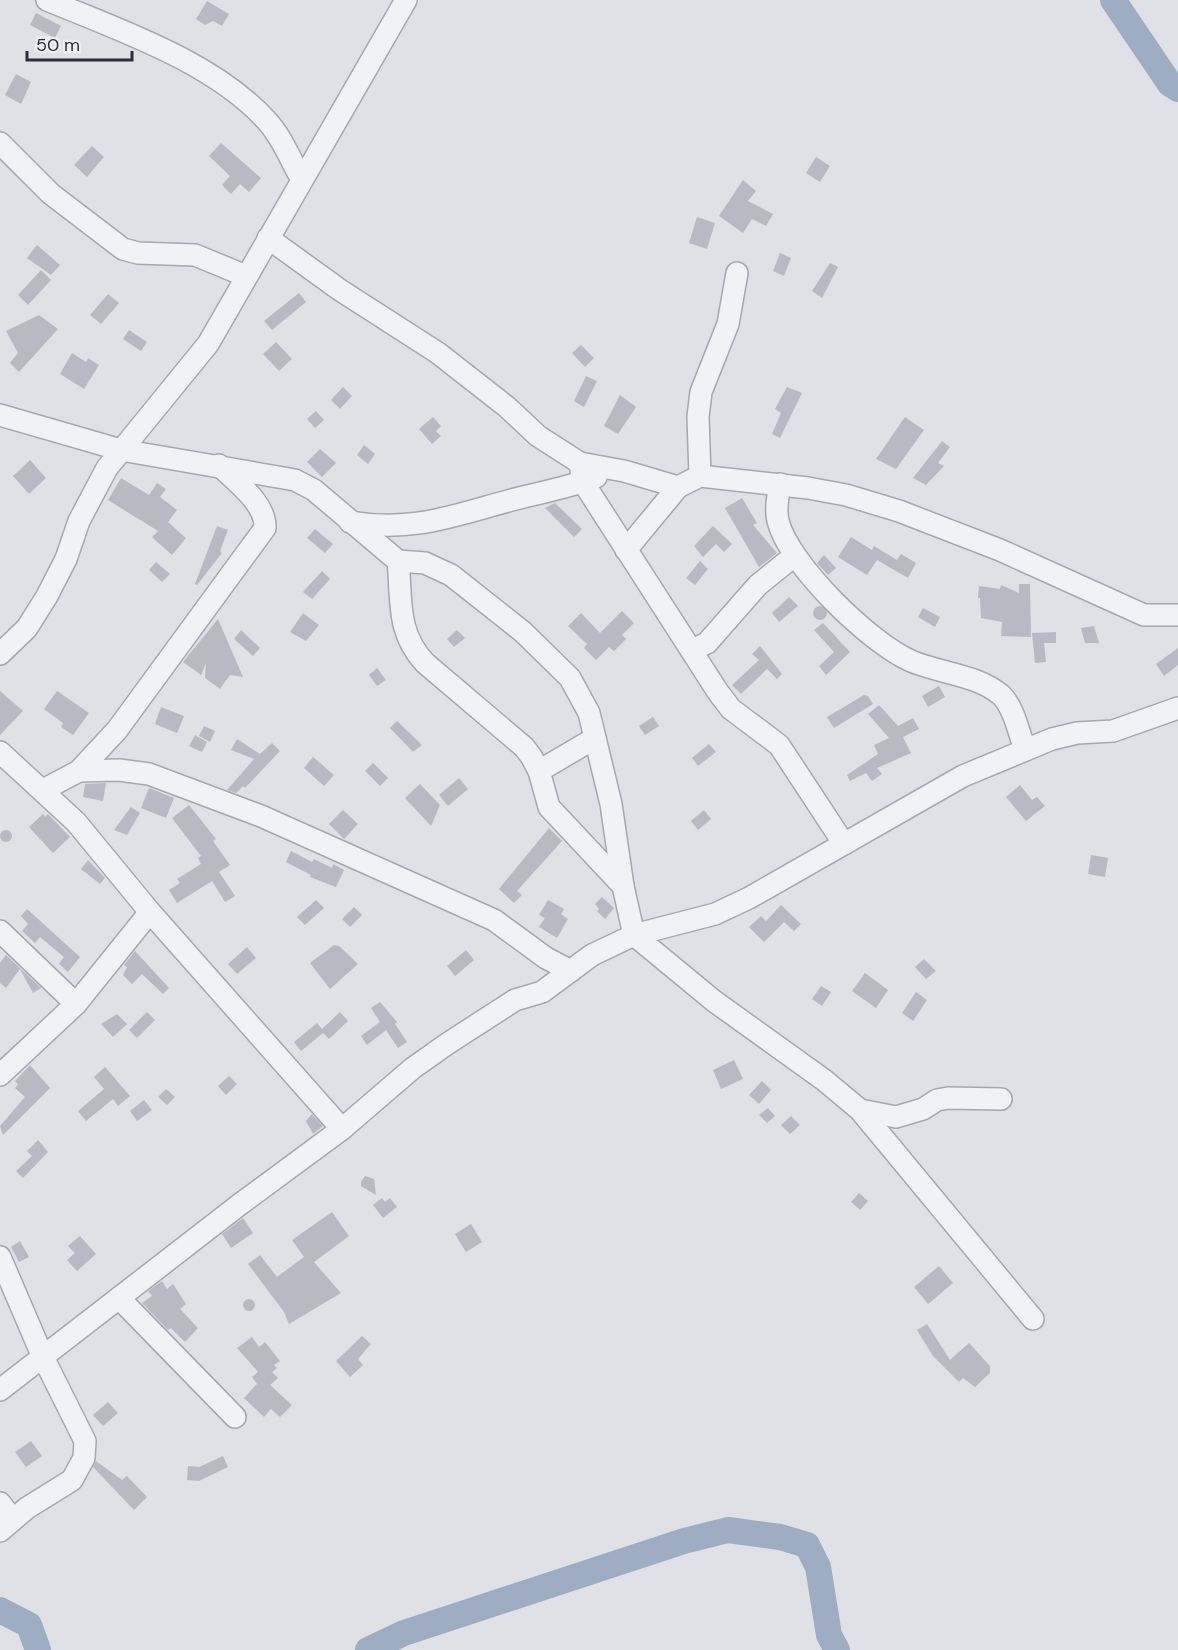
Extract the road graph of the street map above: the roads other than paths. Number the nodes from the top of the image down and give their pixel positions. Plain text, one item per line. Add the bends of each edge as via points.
1 (47, 0) edge
2 (406, 0) edge
3 (0, 143) edge
4 (302, 180) junction
5 (268, 238) junction
6 (737, 273) dead end
7 (246, 276) junction
8 (0, 415) edge
9 (121, 450) junction
10 (219, 465) junction
11 (582, 472) junction
12 (700, 476) junction
13 (780, 484) junction
14 (678, 487) junction
15 (349, 522) junction
16 (626, 550) junction
17 (794, 556) junction
18 (398, 561) junction
19 (1178, 615) edge
20 (692, 650) junction
21 (0, 654) edge
22 (1178, 708) edge
23 (595, 738) junction
24 (1025, 749) junction
25 (0, 752) edge
26 (79, 771) junction
27 (539, 771) junction
28 (43, 790) junction
29 (844, 844) junction
30 (623, 886) junction
31 (150, 912) junction
32 (0, 931) edge
33 (633, 935) junction
34 (571, 971) junction
35 (76, 1004) junction
36 (0, 1075) edge
37 (1001, 1099) dead end
38 (860, 1110) junction
39 (342, 1129) junction
40 (0, 1257) edge
41 (119, 1298) junction
42 (1033, 1319) dead end
43 (42, 1355) junction
44 (0, 1390) edge
45 (235, 1417) dead end
46 (4, 1518) edge

1 - 4 street via 140,39 246,99 269,122
2 - 4 street
3 - 7 street via 51,194 123,249 195,255
4 - 5 street
5 - 7 street
5 - 11 street via 438,353 507,406
6 - 12 street via 728,324 701,392
7 - 9 street via 208,344
8 - 9 street
9 - 10 street
9 - 21 street via 79,521 66,559 42,604 27,628
10 - 15 street via 295,480 314,490
10 - 26 street via 260,507 266,516 265,528 117,730
11 - 14 street via 614,469
11 - 15 street via 464,514 418,524 384,527
11 - 16 street
12 - 13 street
12 - 14 street
13 - 17 street via 777,514
13 - 19 street via 846,495 899,511 1036,564 1144,615
14 - 16 street
15 - 18 street
16 - 20 street
17 - 20 street via 758,585 707,643
17 - 24 street via 830,596 894,653 981,683 1002,695
18 - 23 street via 425,563 451,575 524,632 570,678 589,713
18 - 27 street via 403,629 411,648 524,747
20 - 29 street via 731,709 778,745
22 - 24 street via 1113,731 1077,733
23 - 27 street
23 - 30 street via 611,804
24 - 29 street via 963,776
25 - 28 street
26 - 28 street
26 - 34 street via 148,774 261,816 494,920
27 - 30 street via 549,807
28 - 31 street via 76,822
29 - 33 street via 715,914
30 - 33 street
31 - 35 street
31 - 39 street
32 - 35 street
33 - 34 street via 592,955
33 - 38 street
34 - 39 street via 542,992 514,1000 447,1044
35 - 36 street
37 - 38 street via 948,1098 896,1117
38 - 42 street
39 - 41 street
40 - 43 street
41 - 43 street
41 - 45 street
43 - 44 street
43 - 46 street via 79,1424 85,1441 84,1458 72,1480

